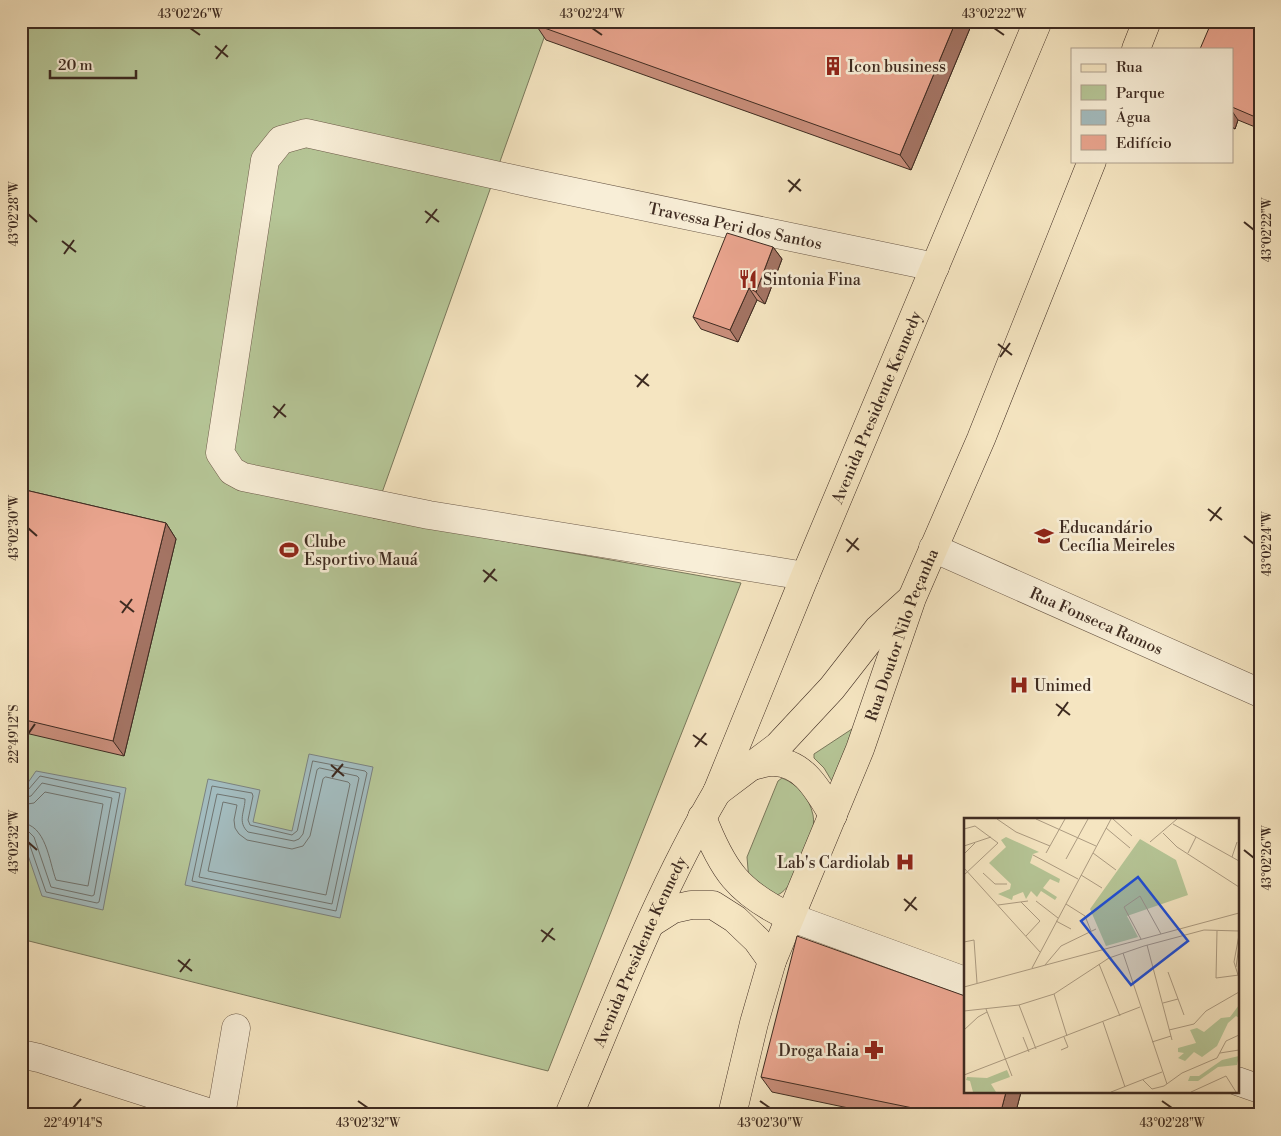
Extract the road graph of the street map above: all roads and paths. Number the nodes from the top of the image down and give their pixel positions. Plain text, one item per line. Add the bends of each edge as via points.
1 (1038, 21) edge
2 (1147, 21) edge
3 (1136, 48) edge
4 (1092, 162) edge
5 (935, 267) junction
6 (933, 548) junction
7 (805, 576) junction
8 (912, 598) junction
9 (1260, 693) edge
10 (752, 766) junction
11 (716, 792) junction
12 (833, 815) junction
13 (702, 817) junction
14 (790, 917) junction
15 (651, 923) junction
16 (772, 961) junction
17 (964, 981) edge
18 (236, 1028) dead end
19 (21, 1054) edge
20 (1238, 1081) edge
21 (1260, 1089) edge
22 (219, 1115) edge
23 (569, 1115) edge
24 (732, 1115) edge

1 - 5 main road, Avenida Presidente Kennedy
2 - 3 main road
4 - 6 main road, Rua Doutor Nilo Peçanha via 981,439
5 - 7 main road, Avenida Presidente Kennedy
5 - 7 street, Travessa Peri dos Santos via 306,133 281,140 265,160 220,453 232,470 244,478 429,515
6 - 8 main road, Rua Doutor Nilo Peçanha
6 - 9 street, Rua Fonseca Ramos
7 - 11 main road, Avenida Presidente Kennedy
8 - 10 main road, Avenida Presidente Kennedy via 878,629 832,688 778,746
8 - 12 main road, Rua Doutor Nilo Peçanha via 860,749
10 - 11 main road, Avenida Presidente Kennedy
10 - 12 main road via 771,762 787,764 801,772 817,788
11 - 13 main road, Avenida Presidente Kennedy
12 - 14 main road, Rua Doutor Nilo Peçanha
13 - 14 main road via 733,878 768,907
13 - 15 main road, Avenida Presidente Kennedy
14 - 16 main road, Rua Doutor Nilo Peçanha
14 - 17 street
15 - 16 main road via 673,909 713,905 735,919 757,940
15 - 23 main road, Avenida Presidente Kennedy
16 - 24 main road, Rua Doutor Nilo Peçanha
18 - 22 street
19 - 22 street
20 - 21 street

